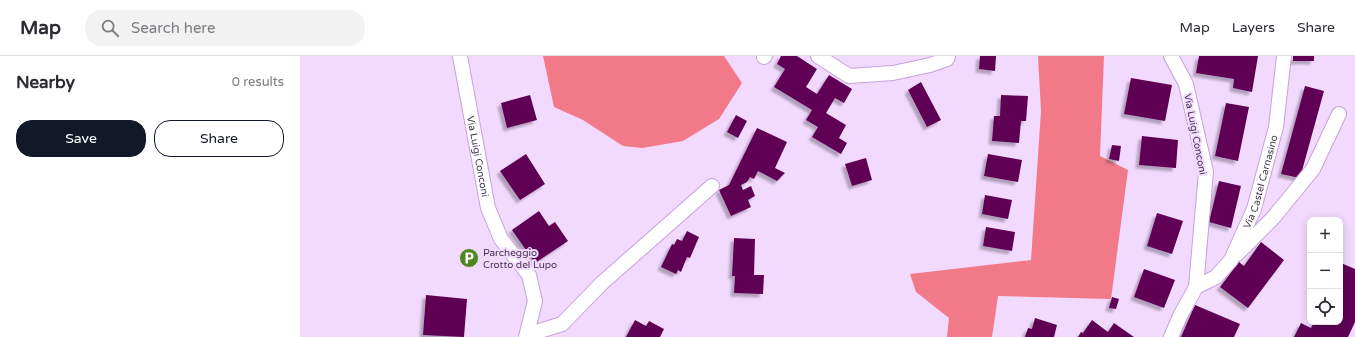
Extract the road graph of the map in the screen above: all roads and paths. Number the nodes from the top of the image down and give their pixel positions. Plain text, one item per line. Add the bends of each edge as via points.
1 (460, 56) edge
2 (818, 56) edge
3 (948, 56) edge
4 (1171, 56) edge
5 (1284, 56) edge
6 (1339, 114) dead end
7 (712, 186) dead end
8 (1231, 260) junction
9 (1196, 287) junction
10 (526, 336) edge
11 (1171, 337) edge

1 - 10 street, Via Luigi Conconi via 488,208 496,230 529,275 535,300
2 - 3 street via 849,76 893,73 930,65 947,59
4 - 9 street, Via Luigi Conconi via 1186,84 1206,172
5 - 8 street, Via Castel Carnasino via 1276,127 1254,209
6 - 8 street via 1313,169 1273,218
7 - 10 street via 602,283 562,324
8 - 9 street, Via Castel Carnasino via 1216,277
9 - 11 street

